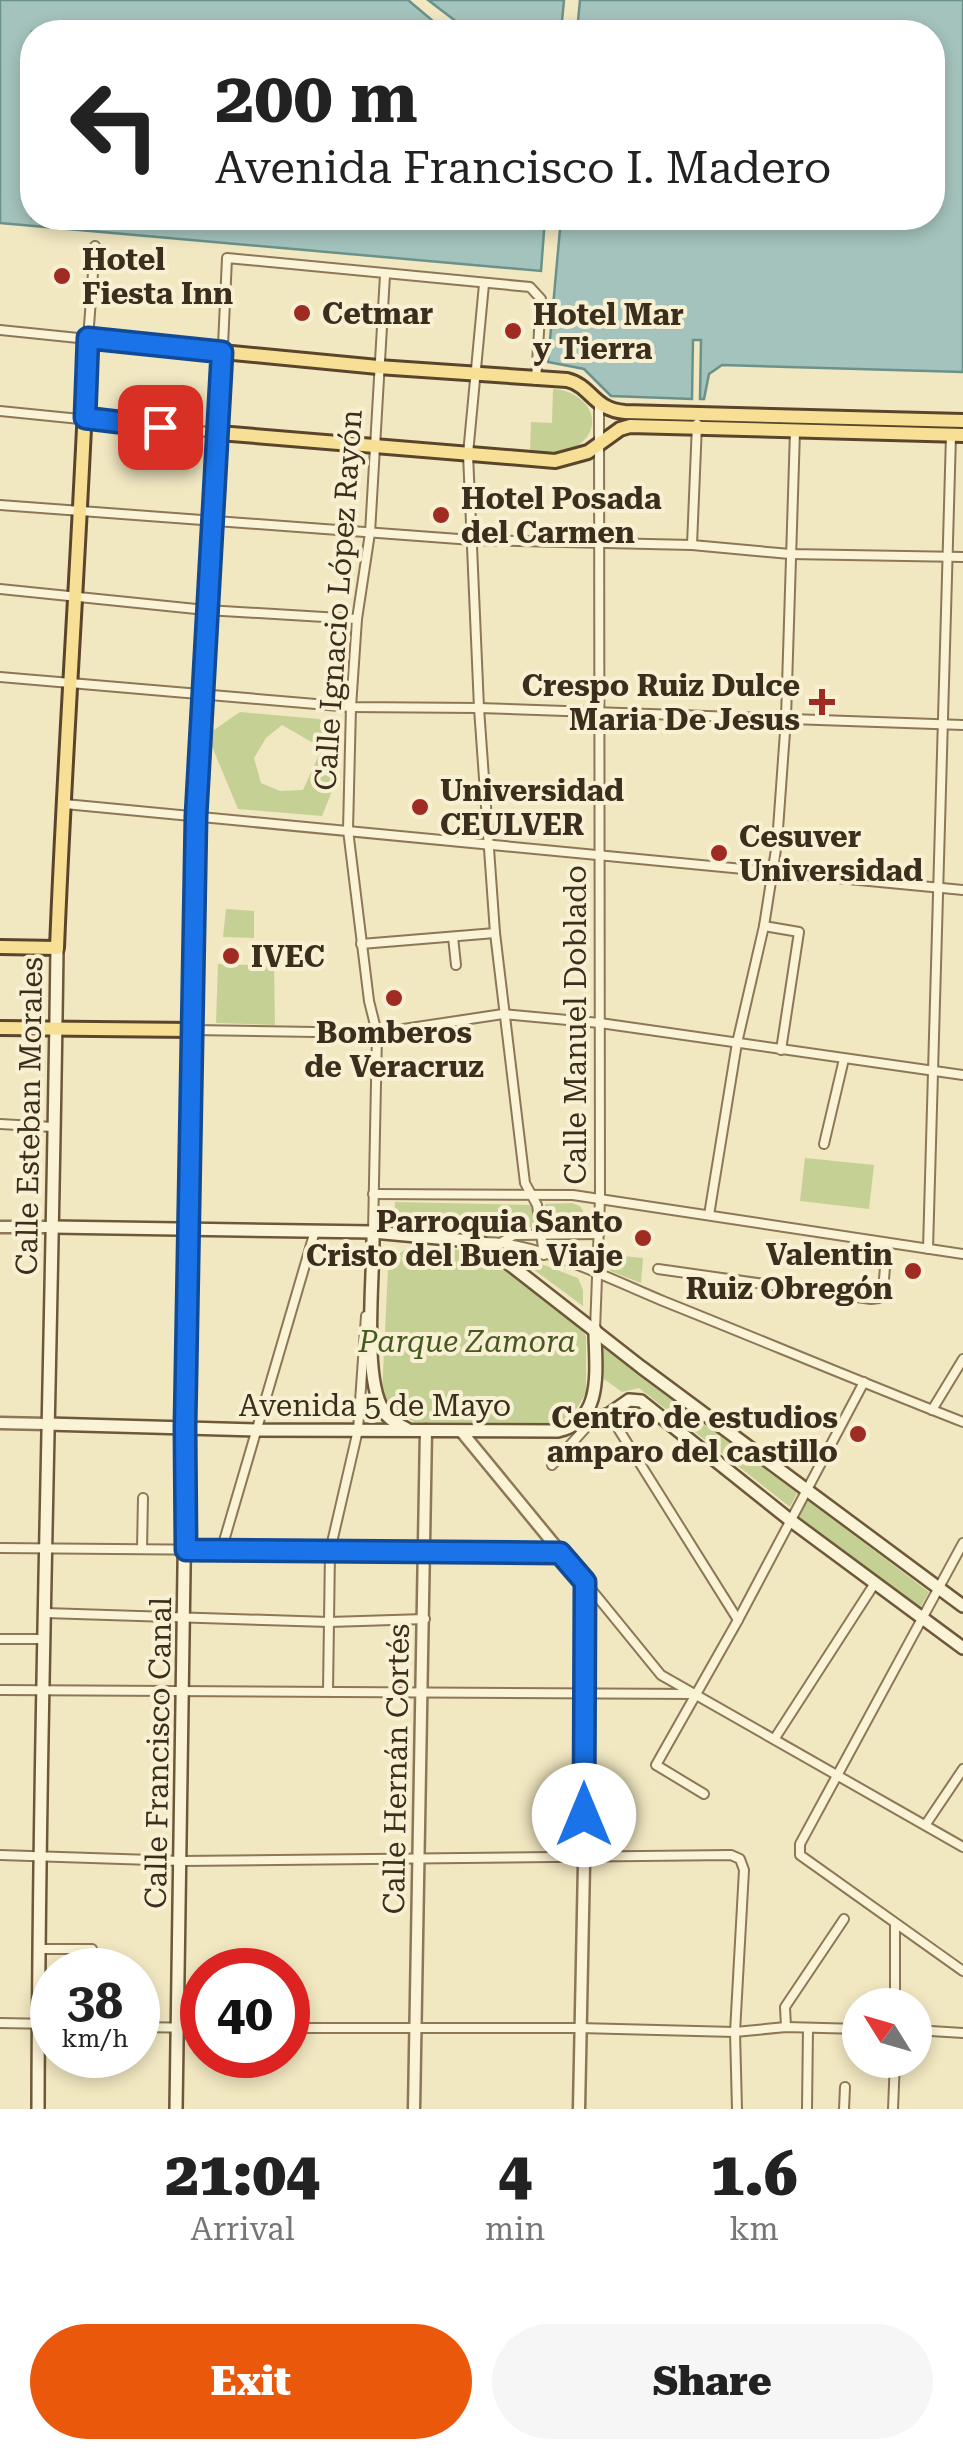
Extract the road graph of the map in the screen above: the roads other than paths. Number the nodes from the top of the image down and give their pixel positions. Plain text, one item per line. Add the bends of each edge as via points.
1 (95, 246) dead end
2 (385, 275) junction
3 (484, 284) junction
4 (0, 330) edge
5 (88, 338) junction
6 (222, 352) junction
7 (378, 367) junction
8 (475, 374) junction
9 (536, 380) junction
10 (599, 405) junction
11 (0, 411) edge
12 (85, 418) junction
13 (697, 421) junction
14 (963, 421) edge
15 (795, 431) junction
16 (219, 433) junction
17 (957, 435) edge
18 (376, 446) junction
19 (600, 446) junction
20 (468, 454) junction
21 (0, 504) edge
22 (80, 510) junction
23 (215, 521) junction
24 (370, 533) junction
25 (472, 540) junction
26 (598, 544) junction
27 (692, 545) junction
28 (790, 554) junction
29 (948, 557) junction
30 (963, 558) edge
31 (0, 590) edge
32 (73, 598) junction
33 (206, 610) junction
34 (357, 619) junction
35 (0, 677) edge
36 (68, 682) junction
37 (201, 696) junction
38 (351, 707) junction
39 (479, 708) junction
40 (601, 712) junction
41 (786, 718) junction
42 (944, 725) junction
43 (963, 725) edge
44 (65, 804) junction
45 (196, 816) junction
46 (348, 830) junction
47 (489, 843) junction
48 (600, 854) junction
49 (772, 873) junction
50 (940, 890) junction
51 (963, 890) edge
52 (764, 926) junction
53 (494, 933) junction
54 (453, 937) junction
55 (361, 944) junction
56 (0, 947) edge
57 (57, 948) junction
58 (456, 965) dead end
59 (503, 1014) junction
60 (600, 1022) junction
61 (0, 1028) edge
62 (56, 1028) junction
63 (192, 1030) junction
64 (377, 1033) junction
65 (737, 1043) junction
66 (782, 1050) junction
67 (844, 1060) junction
68 (932, 1073) junction
69 (963, 1075) edge
70 (0, 1124) edge
71 (53, 1127) junction
72 (824, 1144) dead end
73 (374, 1194) junction
74 (530, 1194) junction
75 (600, 1198) junction
76 (710, 1215) junction
77 (0, 1227) edge
78 (53, 1227) junction
79 (188, 1230) junction
80 (314, 1232) junction
81 (372, 1232) junction
82 (541, 1234) junction
83 (598, 1234) junction
84 (481, 1242) junction
85 (502, 1242) junction
86 (887, 1243) junction
87 (928, 1249) junction
88 (963, 1254) edge
89 (544, 1255) junction
90 (658, 1269) dead end
91 (597, 1274) junction
92 (373, 1287) junction
93 (595, 1330) junction
94 (963, 1359) edge
95 (864, 1382) junction
96 (932, 1410) junction
97 (589, 1414) junction
98 (609, 1414) junction
99 (963, 1422) edge
100 (0, 1423) edge
101 (47, 1424) junction
102 (185, 1427) junction
103 (407, 1429) junction
104 (257, 1430) junction
105 (358, 1430) junction
106 (426, 1430) junction
107 (461, 1431) junction
108 (552, 1465) dead end
109 (806, 1490) junction
110 (143, 1498) dead end
111 (790, 1520) junction
112 (963, 1543) edge
113 (0, 1548) edge
114 (45, 1549) junction
115 (142, 1549) junction
116 (186, 1550) junction
117 (221, 1551) junction
118 (330, 1551) junction
119 (425, 1553) junction
120 (560, 1553) junction
121 (585, 1582) junction
122 (875, 1583) junction
123 (939, 1588) junction
124 (963, 1606) edge
125 (45, 1614) junction
126 (184, 1617) junction
127 (922, 1618) junction
128 (425, 1619) junction
129 (738, 1620) junction
130 (329, 1622) junction
131 (0, 1639) edge
132 (44, 1640) junction
133 (963, 1648) edge
134 (0, 1690) edge
135 (44, 1690) junction
136 (183, 1691) junction
137 (328, 1691) junction
138 (424, 1692) junction
139 (586, 1693) junction
140 (696, 1694) junction
141 (775, 1738) junction
142 (963, 1770) edge
143 (838, 1774) junction
144 (704, 1794) dead end
145 (926, 1824) junction
146 (963, 1847) edge
147 (0, 1855) edge
148 (38, 1855) junction
149 (583, 1858) junction
150 (182, 1861) junction
151 (420, 1861) junction
152 (844, 1919) dead end
153 (894, 1925) junction
154 (38, 1948) edge
155 (963, 1970) edge
156 (895, 1988) edge
157 (0, 2023) edge
158 (30, 2024) edge
159 (786, 2027) junction
160 (160, 2028) edge
161 (178, 2028) junction
162 (310, 2028) edge
163 (414, 2028) junction
164 (580, 2028) junction
165 (808, 2028) junction
166 (842, 2028) edge
167 (932, 2031) edge
168 (736, 2032) junction
169 (963, 2033) edge
170 (38, 2078) edge
171 (895, 2078) edge
172 (845, 2087) dead end
173 (38, 2109) edge
174 (176, 2109) edge
175 (414, 2109) edge
176 (578, 2109) edge
177 (738, 2109) edge
178 (807, 2109) edge
179 (844, 2109) edge
180 (894, 2109) edge

1 - 5 street, Calle Esteban Morales
2 - 3 street
2 - 6 street, Calle Francisco Canal via 227,258
2 - 7 street, Calle Ignacio López Rayón
3 - 8 street
3 - 9 street via 530,287 541,299
4 - 5 street
5 - 6 main road
5 - 12 main road, Calle Esteban Morales
6 - 7 main road
6 - 16 street, Calle Francisco Canal
7 - 8 main road
7 - 18 street, Calle Ignacio López Rayón
8 - 9 main road
8 - 20 street
9 - 10 main road via 576,382
10 - 13 main road
10 - 19 street, Calle Manuel Doblado
11 - 12 street
12 - 16 street
12 - 22 main road, Calle Esteban Morales
13 - 14 main road
13 - 15 main road
13 - 19 main road via 630,426
13 - 27 street
15 - 17 main road
15 - 28 street
16 - 18 main road
16 - 23 main road, Calle Francisco Canal
17 - 29 street
18 - 20 main road
18 - 24 street, Calle Ignacio López Rayón
19 - 20 main road via 555,461
19 - 26 street, Calle Manuel Doblado
20 - 25 street
21 - 22 street
22 - 23 street
22 - 32 main road, Calle Esteban Morales
23 - 24 street
23 - 33 main road, Calle Francisco Canal
24 - 25 street
24 - 34 street, Calle Ignacio López Rayón
25 - 26 street
25 - 39 street
26 - 27 street
26 - 40 street, Calle Manuel Doblado
27 - 28 street
28 - 29 street
28 - 41 street
29 - 30 street
29 - 42 street
31 - 32 street
32 - 33 street
32 - 36 main road, Calle Esteban Morales
33 - 34 street
33 - 37 main road, Calle Francisco Canal
34 - 38 street, Calle Ignacio López Rayón
35 - 36 street
36 - 37 street
36 - 44 main road, Calle Esteban Morales
37 - 38 street
37 - 45 main road, Calle Francisco Canal
38 - 39 street
38 - 46 street, Calle Ignacio López Rayón
39 - 40 street
39 - 47 street
40 - 41 street
40 - 48 street, Calle Manuel Doblado
41 - 42 street
41 - 49 street
42 - 43 street
42 - 50 street
44 - 45 street
44 - 57 main road, Calle Esteban Morales
45 - 46 street
45 - 63 main road, Calle Francisco Canal
46 - 47 street
46 - 55 street, Calle Ignacio López Rayón
47 - 48 street
47 - 53 street
48 - 49 street
48 - 60 street, Calle Manuel Doblado
49 - 50 street
49 - 52 street
50 - 51 street
50 - 68 street
52 - 65 street
52 - 66 street via 800,932
53 - 54 street
53 - 59 street
54 - 55 street
54 - 58 street
55 - 64 street, Calle Ignacio López Rayón
56 - 57 main road
57 - 62 main road, Calle Esteban Morales
59 - 60 street
59 - 64 street
59 - 74 street
60 - 65 street
60 - 75 street, Calle Manuel Doblado
61 - 62 main road
62 - 63 main road
62 - 71 main road, Calle Esteban Morales
63 - 64 street
63 - 79 main road, Calle Francisco Canal
64 - 73 street, Calle Ignacio López Rayón
65 - 66 street
65 - 76 street
66 - 67 street
67 - 68 street
67 - 72 street
68 - 69 street
68 - 87 street
70 - 71 street
71 - 78 main road, Calle Esteban Morales
73 - 74 street
73 - 81 street, Calle Ignacio López Rayón
74 - 75 street
74 - 82 street
75 - 76 street
75 - 83 street, Calle Manuel Doblado
76 - 86 street
77 - 78 street
78 - 79 main road
78 - 101 main road, Calle Esteban Morales
79 - 80 main road
79 - 102 main road, Calle Francisco Canal
80 - 81 main road
80 - 104 street
81 - 84 main road
81 - 92 main road, Calle Ignacio López Rayón
82 - 83 street
82 - 85 street
82 - 89 street
83 - 91 street, Calle Manuel Doblado
84 - 85 street
84 - 93 main road
85 - 89 street
86 - 87 street
86 - 90 street via 883,1291 871,1299
87 - 88 street
89 - 91 street
91 - 93 street, Calle Manuel Doblado
91 - 95 street
92 - 103 main road, Calle Ignacio López Rayón via 376,1394 383,1411
92 - 105 street, Calle Ignacio López Rayón
93 - 97 main road, Calle Manuel Doblado
93 - 109 main road
94 - 96 street
95 - 96 street
95 - 109 street
96 - 99 street
97 - 98 main road, Avenida 5 de Mayo
97 - 107 main road, Avenida 5 de Mayo via 570,1428
97 - 108 street
98 - 111 main road, Avenida 5 de Mayo via 629,1400 641,1401
98 - 129 street
100 - 101 street, Avenida 5 de Mayo
101 - 102 main road, Avenida 5 de Mayo
101 - 114 main road, Calle Esteban Morales
102 - 104 main road, Avenida 5 de Mayo
102 - 116 main road, Calle Francisco Canal
103 - 105 main road, Avenida 5 de Mayo
103 - 106 main road, Avenida 5 de Mayo
104 - 105 main road, Avenida 5 de Mayo
104 - 117 street
105 - 118 street, Calle Ignacio López Rayón
106 - 107 main road, Avenida 5 de Mayo
106 - 119 street, Calle Hernán Cortés
107 - 120 street
109 - 111 street
109 - 123 main road
110 - 115 street
111 - 122 main road
111 - 129 street
112 - 123 street
113 - 114 street
114 - 115 street
114 - 125 main road, Calle Esteban Morales
115 - 116 street
116 - 117 street
116 - 126 main road, Calle Francisco Canal
117 - 118 street
118 - 119 street
118 - 130 street, Calle Ignacio López Rayón
119 - 120 street
119 - 128 street, Calle Hernán Cortés
120 - 121 street
121 - 139 street
121 - 140 street via 661,1674
122 - 127 main road
122 - 141 street
123 - 124 main road
123 - 127 street
125 - 126 street
125 - 132 main road, Calle Esteban Morales
126 - 130 street
126 - 136 main road, Calle Francisco Canal
127 - 133 main road
127 - 143 street
128 - 130 street
128 - 138 street, Calle Hernán Cortés
129 - 140 street
130 - 137 street, Calle Ignacio López Rayón
131 - 132 street
132 - 135 main road, Calle Esteban Morales
134 - 135 street
135 - 136 street
135 - 148 main road, Calle Esteban Morales
136 - 137 street
136 - 150 main road, Calle Francisco Canal
137 - 138 street
138 - 139 street
138 - 151 street, Calle Hernán Cortés
139 - 140 street
139 - 149 street
140 - 141 street
140 - 144 street via 656,1765
141 - 143 street
142 - 145 street
143 - 145 street
143 - 153 street via 800,1855
145 - 146 street
147 - 148 street
148 - 150 street
148 - 154 main road, Calle Esteban Morales
149 - 151 street
149 - 164 street
149 - 168 street via 740,1859
150 - 151 street
150 - 161 main road, Calle Francisco Canal
151 - 163 street, Calle Hernán Cortés
152 - 159 street via 784,2007
153 - 155 street
153 - 156 street
157 - 158 street
159 - 165 street
159 - 168 street
160 - 161 street
161 - 174 main road, Calle Francisco Canal
162 - 163 street
163 - 164 street
163 - 175 street, Calle Hernán Cortés
164 - 168 street
164 - 176 street
165 - 166 street
165 - 178 street
167 - 169 street
168 - 177 street
170 - 173 main road, Calle Esteban Morales
171 - 180 street
172 - 179 street

